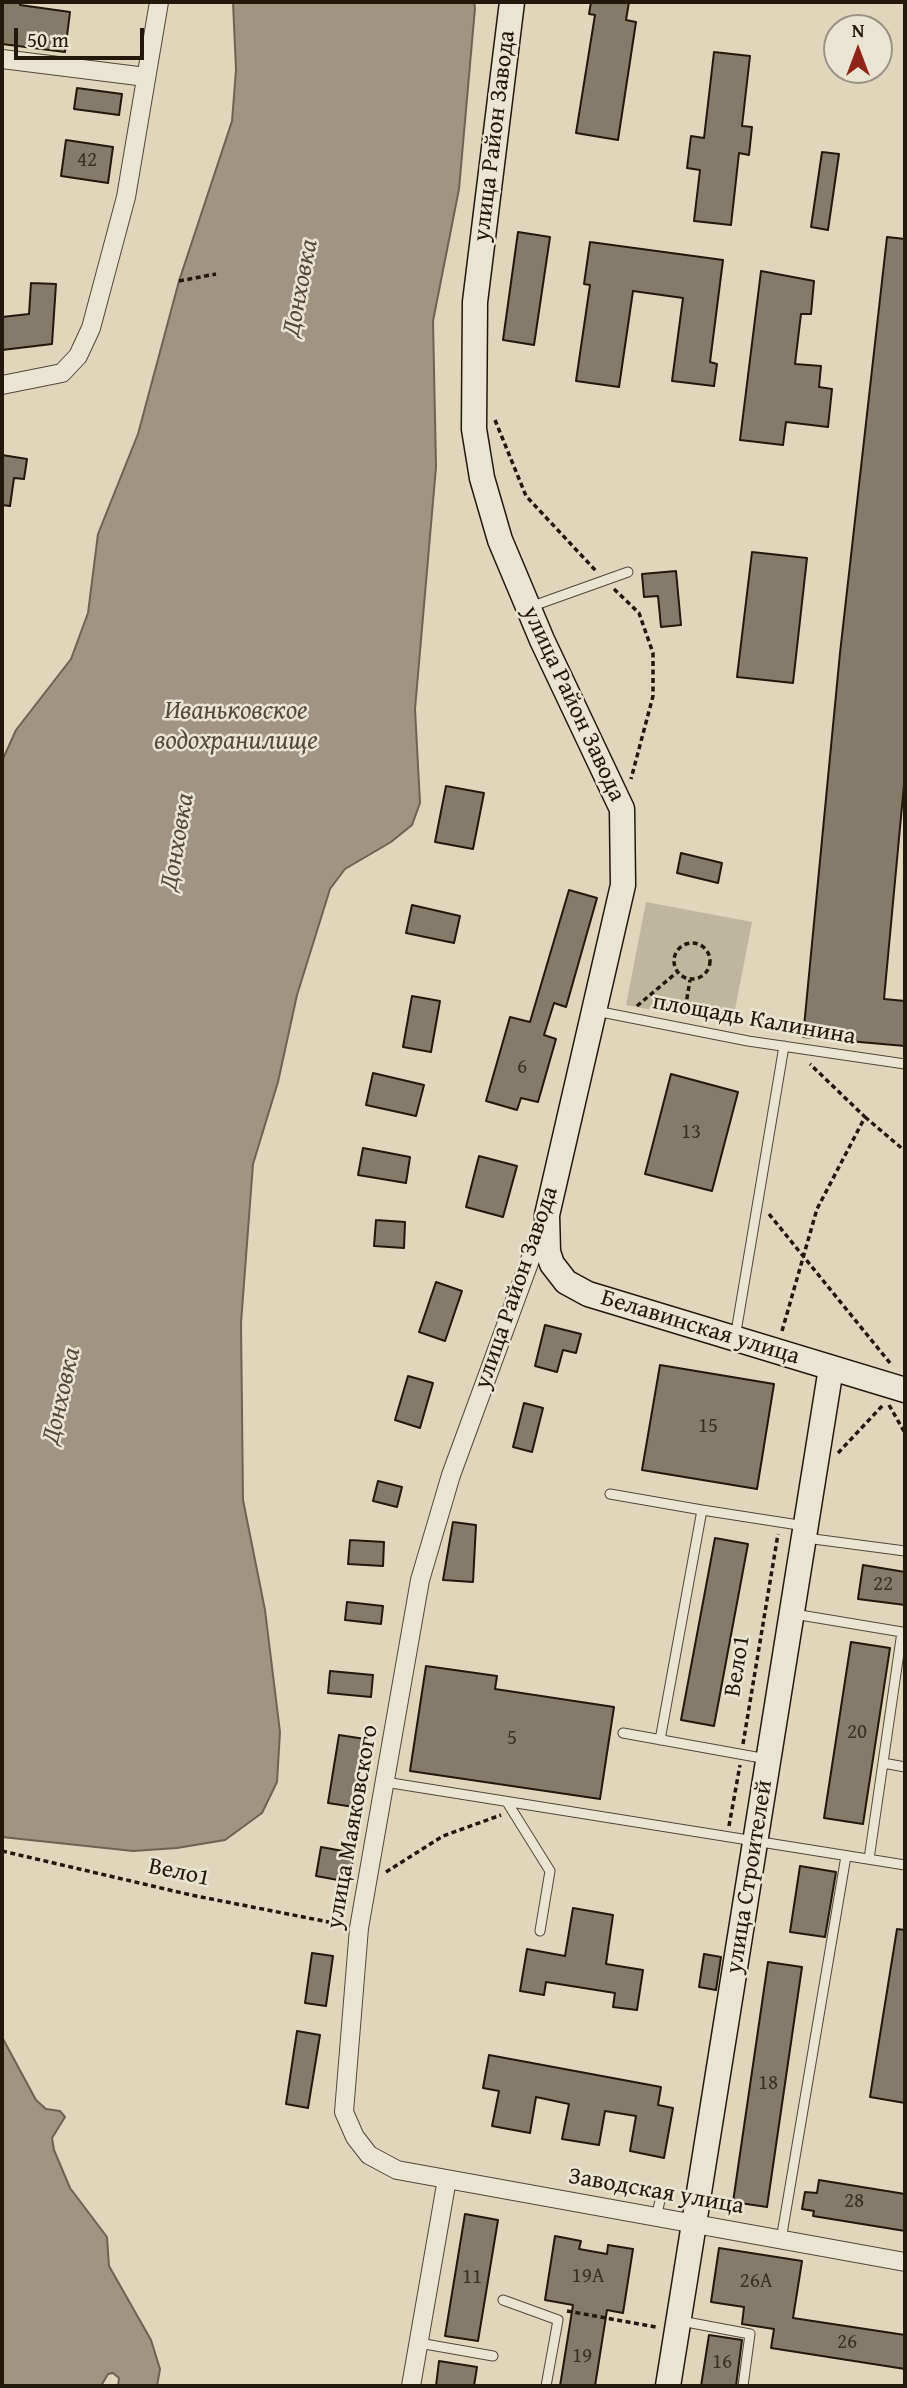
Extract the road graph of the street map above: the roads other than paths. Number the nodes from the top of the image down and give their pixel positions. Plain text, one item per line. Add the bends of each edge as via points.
1 (159, 2) edge
2 (512, 2) edge
3 (2, 59) edge
4 (146, 77) junction
5 (2, 385) edge
6 (628, 572) dead end
7 (528, 607) junction
8 (596, 1011) junction
9 (789, 1047) junction
10 (905, 1064) edge
11 (547, 1215) junction
12 (734, 1339) junction
13 (831, 1368) junction
14 (896, 1391) edge
15 (451, 1475) joint
16 (610, 1494) dead end
17 (702, 1510) junction
18 (805, 1532) junction
19 (905, 1551) edge
20 (792, 1614) junction
21 (904, 1632) edge
22 (623, 1733) dead end
23 (660, 1740) junction
24 (768, 1760) junction
25 (883, 1763) junction
26 (905, 1767) edge
27 (385, 1782) junction
28 (507, 1802) junction
29 (755, 1841) junction
30 (846, 1856) junction
31 (869, 1859) junction
32 (905, 1865) edge
33 (540, 1931) dead end
34 (397, 2170) joint
35 (447, 2179) junction
36 (661, 2196) dead end
37 (656, 2218) junction
38 (695, 2225) junction
39 (781, 2240) junction
40 (905, 2262) edge
41 (503, 2300) dead end
42 (678, 2325) junction
43 (419, 2343) junction
44 (493, 2356) dead end
45 (411, 2386) edge
46 (546, 2386) edge
47 (668, 2386) edge
48 (743, 2386) edge

1 - 4 street
2 - 7 street, улица Район Завода via 475,302 472,373 482,478 500,540
3 - 4 street
4 - 5 street via 127,197 91,328 70,365 49,378
6 - 7 lane
7 - 8 street, улица Район Завода via 622,809 624,885
8 - 9 lane, площадь Калинина
8 - 11 street, улица Район Завода
9 - 10 lane, площадь Калинина
9 - 12 lane
11 - 12 street, Белавинская улица via 546,1240 552,1264 566,1282 628,1308
11 - 15 street, улица Район Завода
12 - 13 street, Белавинская улица
13 - 14 street, Белавинская улица
13 - 18 street, улица Строителей
15 - 27 street, улица Маяковского via 420,1580
16 - 17 lane
17 - 18 lane via 780,1522
17 - 23 lane
18 - 19 lane
18 - 20 street, улица Строителей
20 - 21 lane
20 - 24 street, улица Строителей
21 - 25 lane
22 - 23 lane
23 - 24 lane
24 - 29 street, улица Строителей
25 - 26 lane
25 - 31 lane
27 - 28 lane
27 - 34 street, улица Маяковского via 351,1953 344,2112 369,2155
28 - 29 lane
28 - 33 lane via 550,1871
29 - 30 lane
29 - 38 street, улица Строителей
30 - 31 lane
30 - 39 lane
31 - 32 lane
34 - 35 street, Заводская улица
35 - 37 street, Заводская улица
35 - 43 street
36 - 37 lane
37 - 38 street, Заводская улица
38 - 39 street, Заводская улица
38 - 42 street, улица Строителей
39 - 40 street, Заводская улица
41 - 46 lane via 558,2320
42 - 47 street, улица Строителей
42 - 48 lane via 750,2334
43 - 44 lane
43 - 45 street

